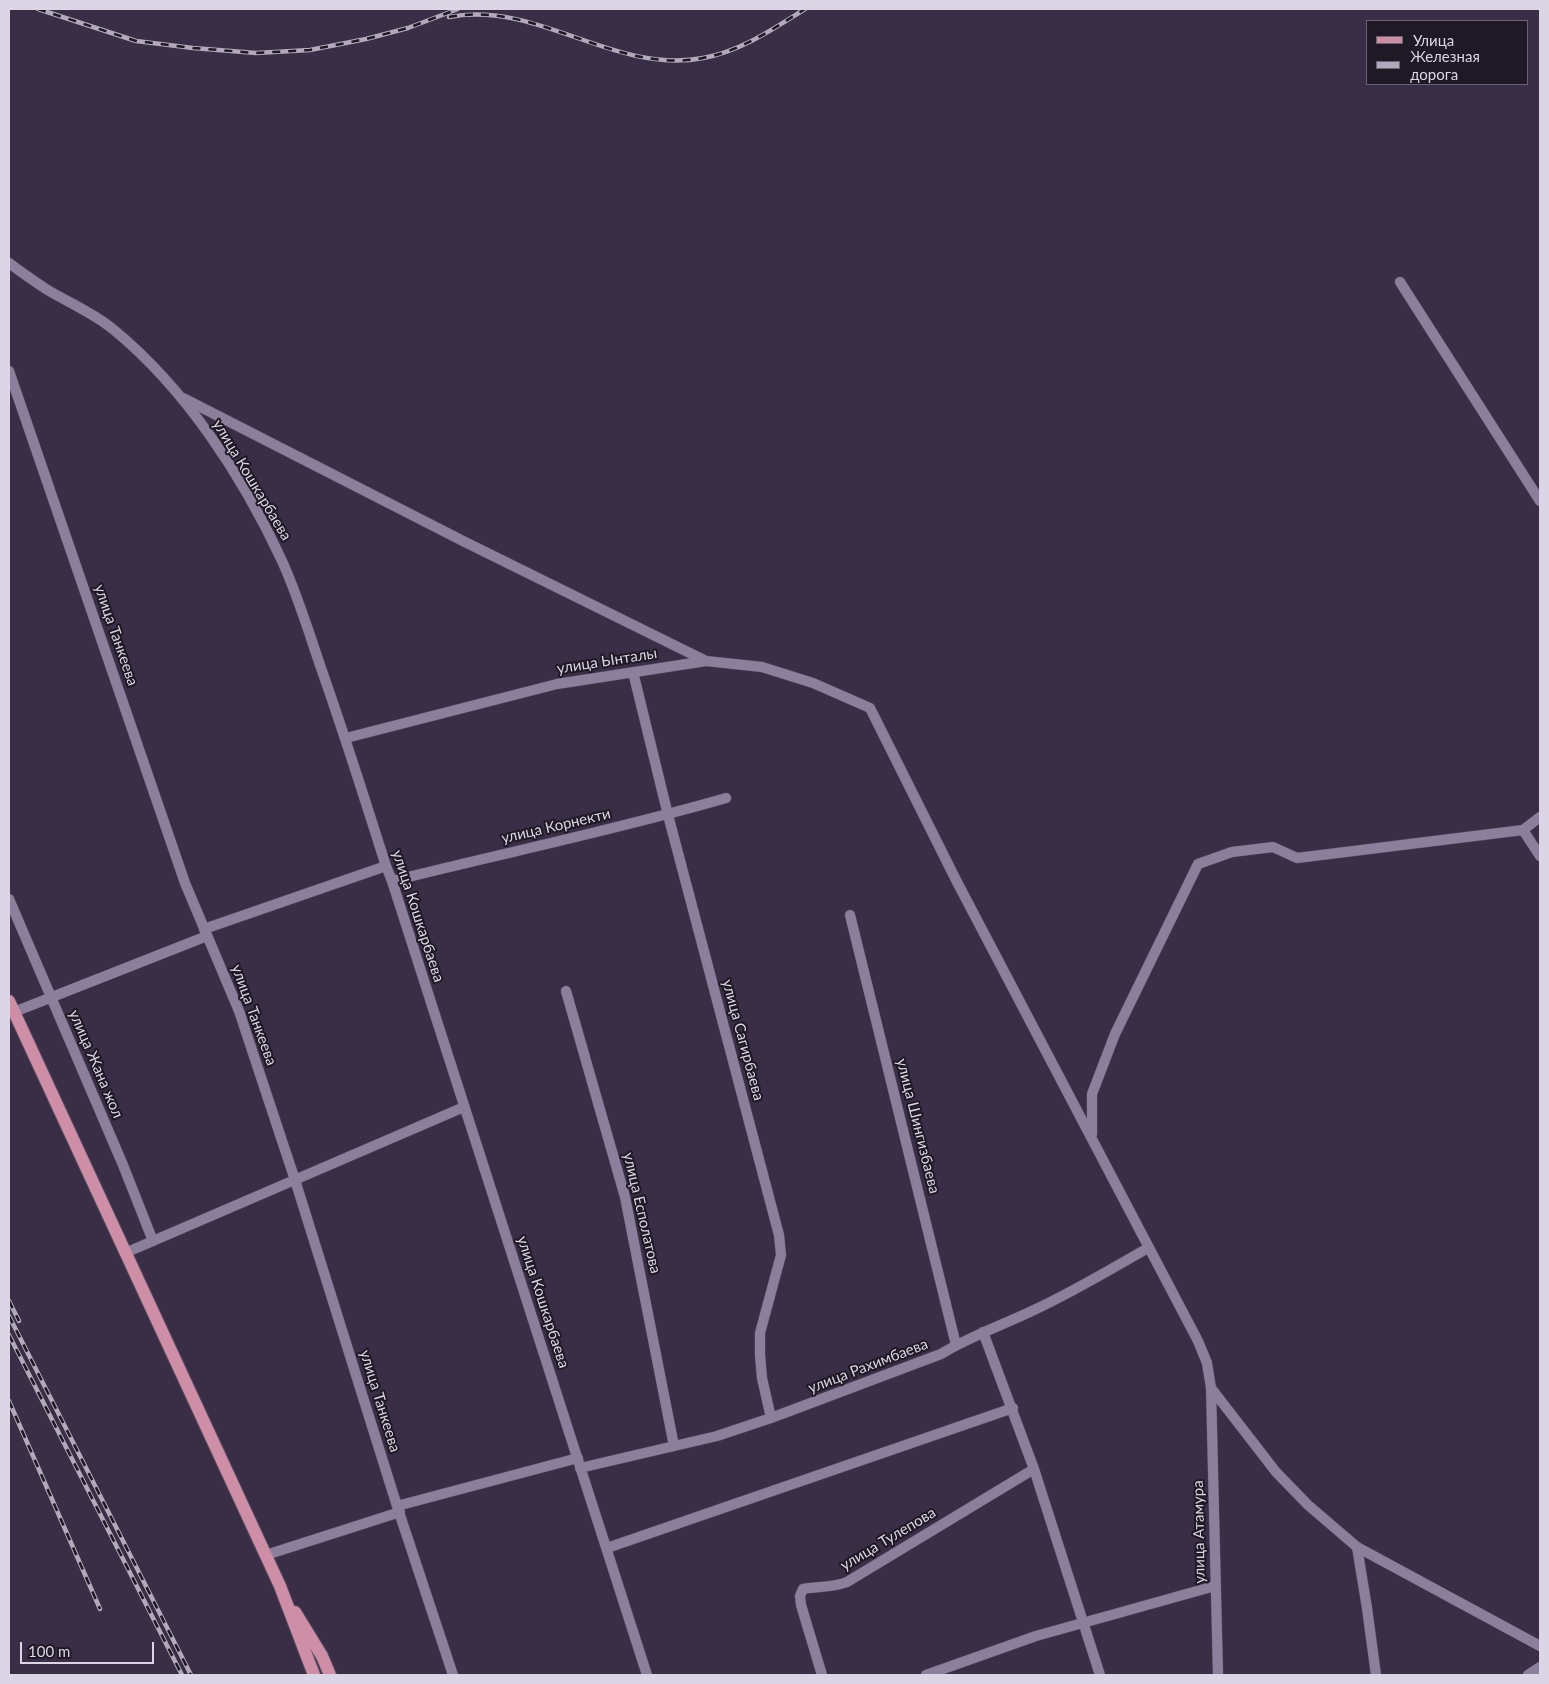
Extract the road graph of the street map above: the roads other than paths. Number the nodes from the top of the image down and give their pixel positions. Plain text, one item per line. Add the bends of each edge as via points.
1 (9, 263) edge
2 (1400, 282) dead end
3 (9, 371) edge
4 (180, 396) junction
5 (1540, 501) edge
6 (706, 661) junction
7 (633, 672) junction
8 (870, 708) joint
9 (346, 738) junction
10 (726, 798) dead end
11 (668, 815) junction
12 (1540, 817) edge
13 (1523, 830) junction
14 (1540, 856) edge
15 (386, 866) junction
16 (392, 882) junction
17 (9, 899) edge
18 (850, 915) dead end
19 (206, 932) junction
20 (566, 991) dead end
21 (51, 998) junction
22 (11, 1007) edge
23 (464, 1107) junction
24 (1092, 1136) junction
25 (295, 1180) junction
26 (153, 1241) junction
27 (1148, 1248) junction
28 (125, 1253) junction
29 (983, 1332) junction
30 (956, 1344) junction
31 (1211, 1388) junction
32 (1013, 1408) junction
33 (771, 1418) junction
34 (674, 1446) junction
35 (579, 1463) junction
36 (1034, 1469) junction
37 (399, 1509) junction
38 (1357, 1547) junction
39 (606, 1548) junction
40 (266, 1555) junction
41 (280, 1586) junction
42 (1215, 1586) junction
43 (1085, 1622) junction
44 (1540, 1646) edge
45 (322, 1656) junction
46 (1540, 1667) edge
47 (311, 1670) edge
48 (330, 1675) edge
49 (453, 1675) edge
50 (647, 1675) edge
51 (822, 1675) edge
52 (926, 1675) edge
53 (1100, 1675) edge
54 (1218, 1675) edge
55 (1376, 1675) edge
56 (1528, 1675) edge

1 - 4 street, улица Кошкарбаева via 114,330
2 - 5 street
3 - 19 street, улица Танкеева via 185,883
4 - 6 street
4 - 9 street, улица Кошкарбаева via 212,439 263,522 282,563
6 - 7 street, улица Ынталы
6 - 8 street, улица Ынталы via 762,667 813,683
7 - 9 street, улица Ынталы via 557,684
7 - 11 street, улица Сагирбаева
8 - 24 street, улица Атамура via 956,880
9 - 15 street, улица Кошкарбаева
10 - 11 street, улица Корнекти
11 - 16 street, улица Корнекти
11 - 33 street, улица Сагирбаева via 779,1235 781,1254 760,1333 762,1378
12 - 13 street
13 - 14 street
13 - 24 street via 1297,858 1273,847 1232,852 1198,864 1115,1034 1092,1094
15 - 16 street, улица Кошкарбаева
15 - 19 street
16 - 23 street, улица Кошкарбаева
17 - 21 street, улица Жана жол
18 - 30 street, улица Шингизбаева
19 - 21 street
19 - 25 street, улица Танкеева via 239,1011
20 - 34 street, улица Есполатова via 625,1197
21 - 22 street
21 - 26 street, улица Жана жол
22 - 28 main road
23 - 25 street
23 - 35 street, улица Кошкарбаева
24 - 27 street, улица Атамура
25 - 26 street
25 - 37 street, улица Танкеева
26 - 28 street
27 - 29 street, улица Рахимбаева via 1034,1310
27 - 31 street, улица Атамура via 1198,1342 1207,1363
28 - 40 main road
29 - 30 street, улица Рахимбаева
29 - 32 street
30 - 33 street, улица Рахимбаева via 941,1354
31 - 38 street via 1276,1472
31 - 42 street, улица Атамура
32 - 36 street
32 - 39 street
33 - 34 street, улица Рахимбаева
34 - 35 street, улица Рахимбаева
35 - 37 street, улица Рахимбаева
35 - 39 street, улица Кошкарбаева
36 - 43 street
36 - 51 street, улица Тулепова via 847,1582 838,1586 803,1589 801,1605
37 - 40 street, улица Рахимбаева
37 - 49 street, улица Танкеева
38 - 44 street
38 - 55 street
39 - 50 street, улица Кошкарбаева
40 - 41 main road
41 - 45 main road
41 - 47 main road
42 - 43 street
42 - 54 street, улица Атамура
43 - 52 street
43 - 53 street
45 - 47 main road via 311,1657
45 - 48 main road
46 - 56 street

